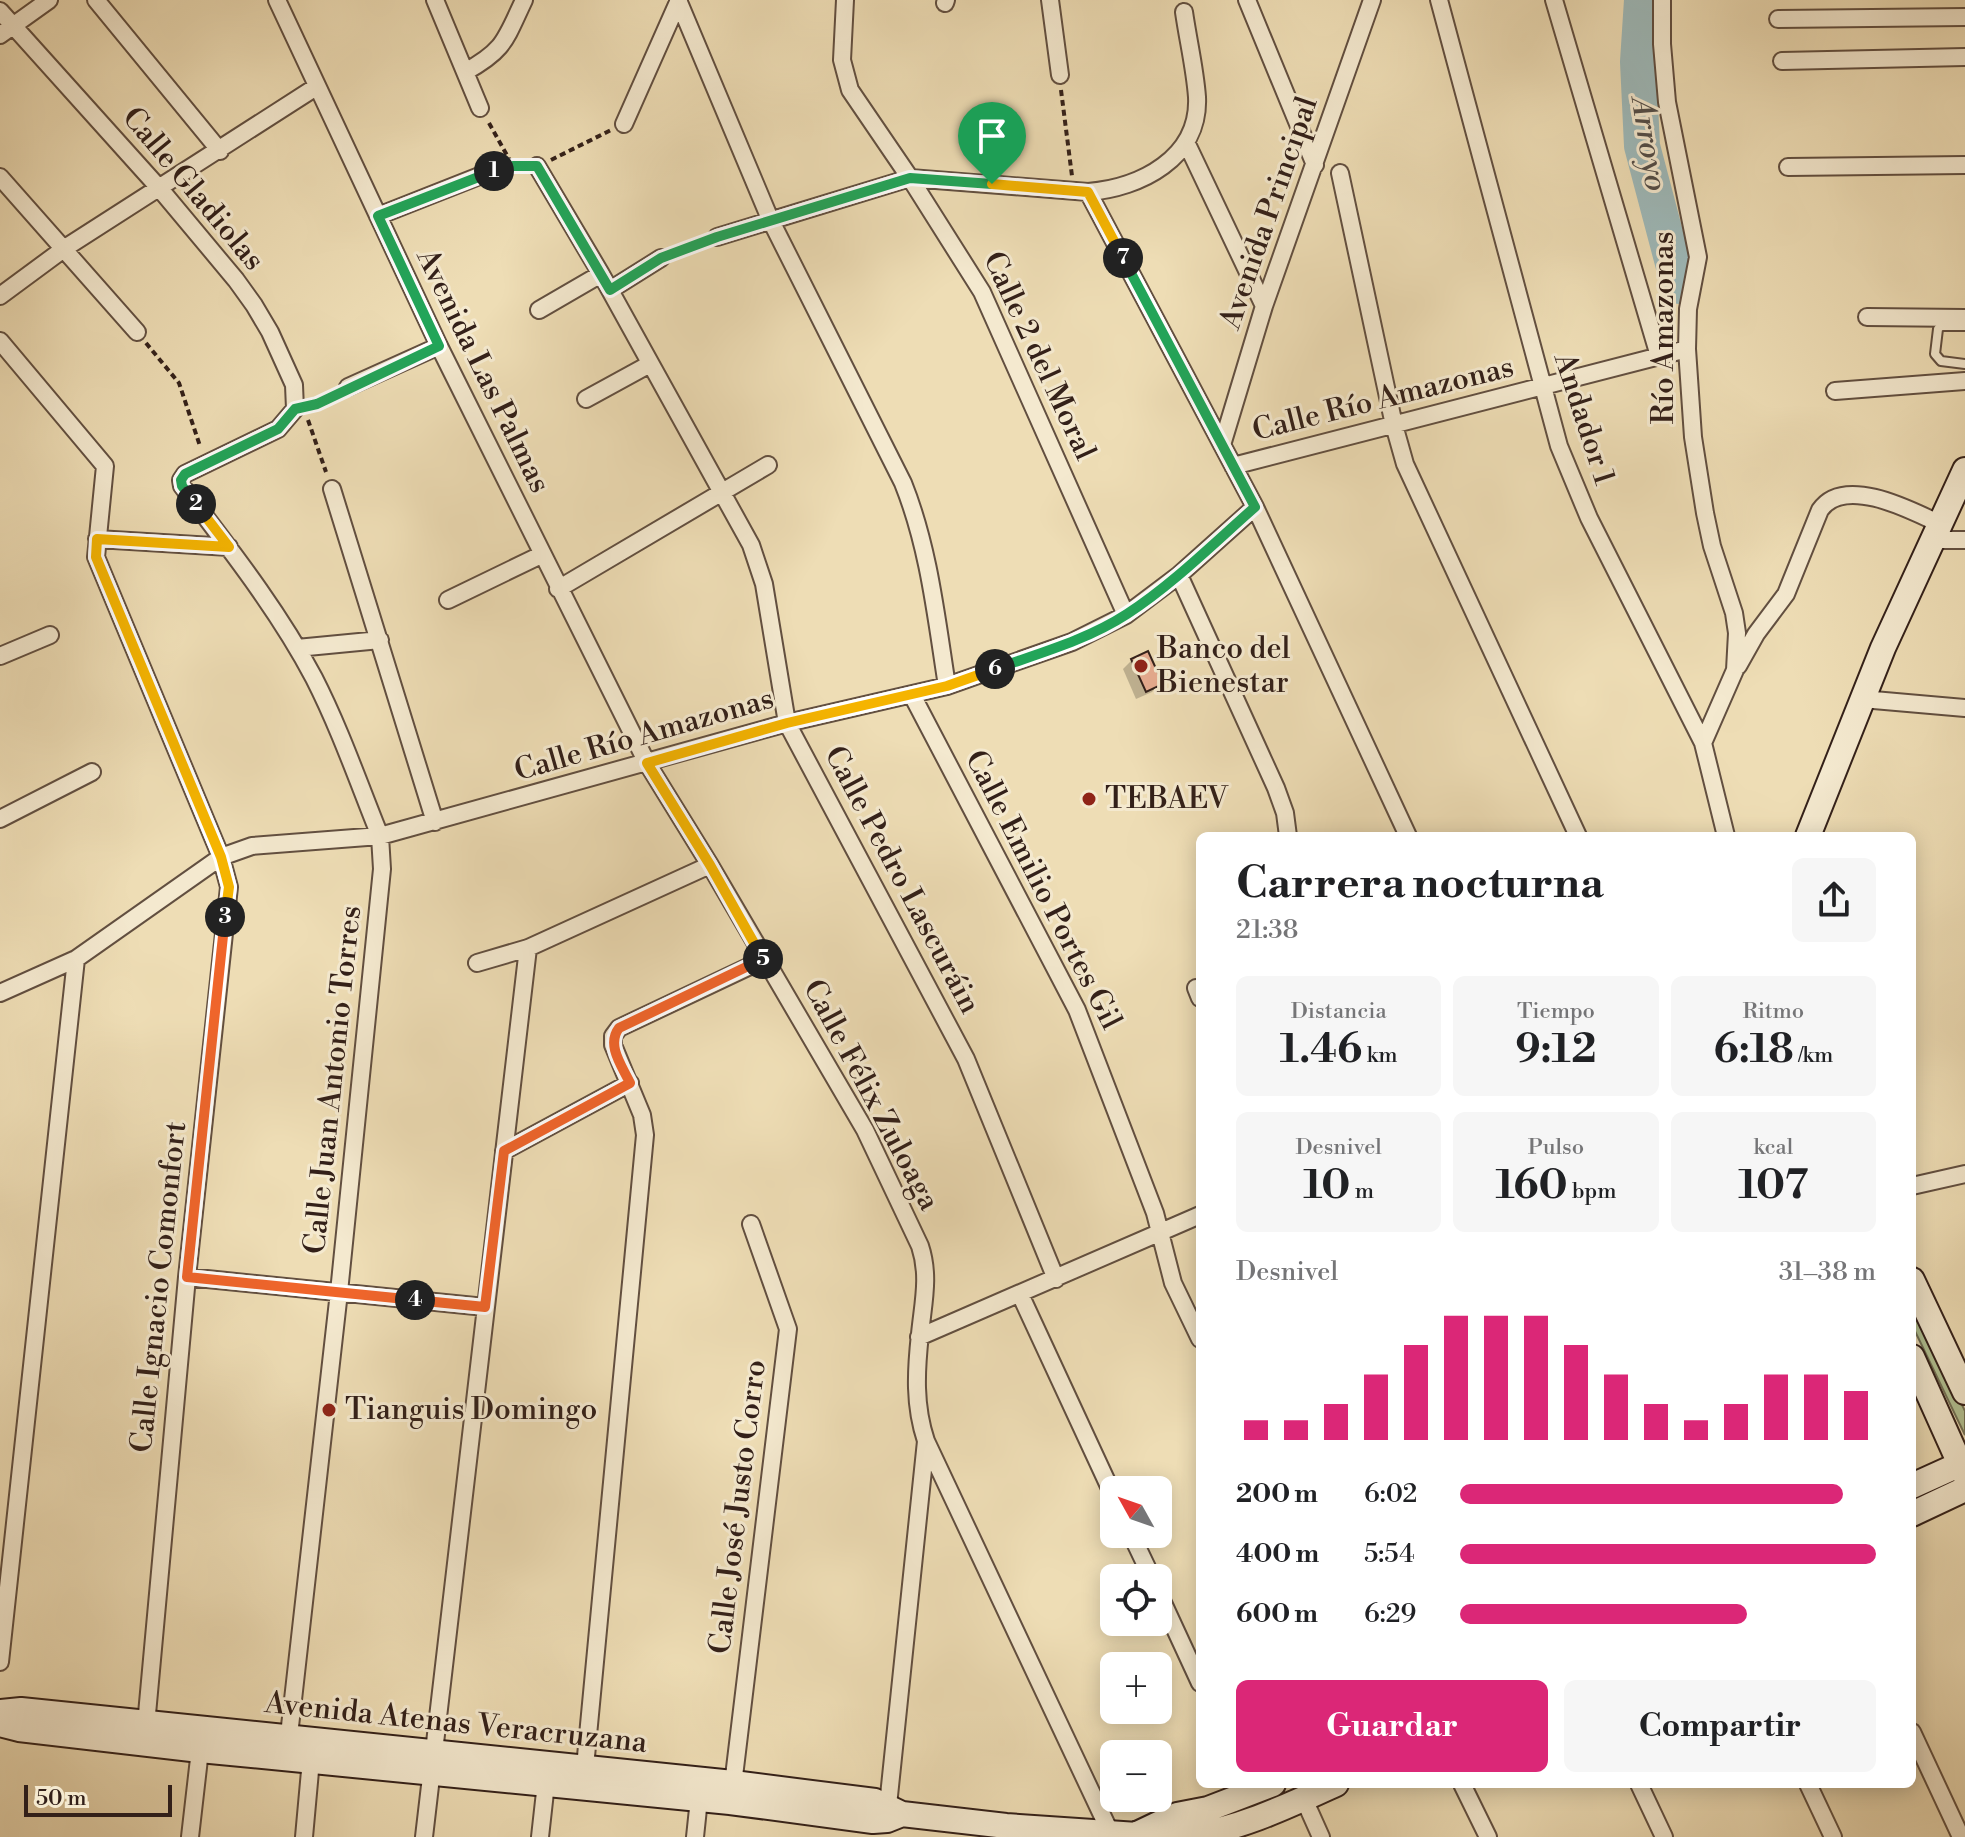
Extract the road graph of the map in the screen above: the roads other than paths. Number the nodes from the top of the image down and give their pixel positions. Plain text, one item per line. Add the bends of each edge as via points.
1 (49, 0) edge
2 (96, 0) edge
3 (277, 0) edge
4 (435, 0) edge
5 (524, 0) edge
6 (678, 0) edge
7 (845, 0) edge
8 (1050, 0) edge
9 (1247, 0) edge
10 (1372, 0) edge
11 (1439, 0) edge
12 (1554, 0) edge
13 (1662, 0) edge
14 (0, 11) edge
15 (1184, 12) dead end
16 (1965, 17) edge
17 (1778, 19) dead end
18 (7, 30) edge
19 (1965, 57) edge
20 (1782, 61) dead end
21 (465, 72) junction
22 (1060, 75) road end
23 (316, 87) junction
24 (480, 108) road end
25 (624, 124) road end
26 (1186, 142) junction
27 (220, 151) junction
28 (1315, 165) junction
29 (1965, 165) edge
30 (537, 166) road end
31 (1788, 167) dead end
32 (492, 171) road end
33 (1340, 173) dead end
34 (0, 177) edge
35 (910, 178) junction
36 (160, 189) junction
37 (1081, 191) junction
38 (378, 216) junction
39 (770, 219) junction
40 (717, 237) road end
41 (65, 248) junction
42 (661, 258) road end
43 (601, 274) junction
44 (610, 290) junction
45 (0, 296) edge
46 (1264, 306) junction
47 (539, 310) dead end
48 (1867, 317) dead end
49 (1965, 318) edge
50 (1965, 326) edge
51 (137, 332) road end
52 (0, 341) edge
53 (439, 346) junction
54 (1687, 349) junction
55 (1659, 356) junction
56 (650, 364) junction
57 (1965, 364) edge
58 (1965, 381) edge
59 (348, 387) road end
60 (1542, 388) junction
61 (1835, 391) dead end
62 (586, 399) dead end
63 (1394, 425) junction
64 (1222, 445) junction
65 (768, 465) dead end
66 (1233, 466) junction
67 (1965, 470) edge
68 (181, 480) joint
69 (332, 489) road end
70 (721, 493) junction
71 (1255, 507) junction
72 (1936, 532) junction
73 (97, 539) junction
74 (1965, 540) edge
75 (229, 547) junction
76 (541, 555) junction
77 (1179, 575) junction
78 (558, 589) junction
79 (448, 600) dead end
80 (1126, 615) junction
81 (50, 635) dead end
82 (380, 640) junction
83 (297, 648) junction
84 (0, 656) edge
85 (1735, 670) junction
86 (947, 686) junction
87 (912, 695) junction
88 (1862, 699) junction
89 (1965, 708) edge
90 (787, 723) junction
91 (1703, 743) junction
92 (647, 763) junction
93 (92, 772) dead end
94 (0, 819) edge
95 (435, 822) junction
96 (1813, 831) edge
97 (1287, 832) edge
98 (1406, 832) edge
99 (1576, 832) edge
100 (1725, 832) edge
101 (380, 836) junction
102 (221, 857) junction
103 (710, 865) junction
104 (528, 948) junction
105 (76, 959) junction
106 (765, 959) junction
107 (477, 963) dead end
108 (0, 993) edge
109 (630, 1083) junction
110 (504, 1151) junction
111 (1965, 1174) edge
112 (1916, 1185) edge
113 (1196, 1217) edge
114 (751, 1224) dead end
115 (1160, 1234) junction
116 (187, 1277) junction
117 (1056, 1279) junction
118 (1916, 1288) edge
119 (339, 1292) junction
120 (1020, 1294) junction
121 (485, 1307) junction
122 (1196, 1331) edge
123 (919, 1337) junction
124 (1916, 1366) edge
125 (1965, 1392) edge
126 (926, 1441) junction
127 (1963, 1467) edge
128 (1104, 1476) edge
129 (1916, 1485) edge
130 (1965, 1489) edge
131 (1916, 1512) edge
132 (1172, 1622) edge
133 (0, 1662) edge
134 (1196, 1674) edge
135 (0, 1712) edge
136 (0, 1724) edge
137 (146, 1725) junction
138 (1916, 1741) edge
139 (287, 1748) junction
140 (200, 1750) junction
141 (311, 1760) junction
142 (431, 1762) junction
143 (585, 1767) junction
144 (546, 1783) junction
145 (1255, 1788) edge
146 (1327, 1788) edge
147 (1464, 1788) edge
148 (1641, 1788) edge
149 (1810, 1788) edge
150 (732, 1793) junction
151 (699, 1799) junction
152 (1304, 1799) junction
153 (892, 1813) junction
154 (847, 1828) edge
155 (1005, 1831) edge
156 (1148, 1834) edge
157 (190, 1837) edge
158 (304, 1837) edge
159 (424, 1837) edge
160 (540, 1837) edge
161 (695, 1837) edge
162 (1184, 1837) edge
163 (1321, 1837) edge
164 (1488, 1837) edge
165 (1664, 1837) edge
166 (1833, 1837) edge
167 (1961, 1837) edge

1 - 18 street
2 - 27 street
3 - 23 street, Avenida Las Palmas
4 - 21 street
5 - 21 street via 502,46
6 - 25 street
6 - 39 street
7 - 35 street, Calle 2 del Moral via 844,76
8 - 22 street
9 - 28 street
10 - 28 street, Avenida Principal
11 - 60 street, Andador 1
12 - 55 street
13 - 54 street, Río Amazonas via 1667,102 1698,257
14 - 18 street, Calle Gladiolas
15 - 26 street via 1197,99
16 - 17 street
18 - 36 street, Calle Gladiolas
19 - 20 street
21 - 24 street
23 - 27 street
23 - 38 street, Avenida Las Palmas
26 - 37 street via 1164,167 1142,180 1115,190
26 - 46 street
27 - 36 street
28 - 46 street, Avenida Principal
29 - 31 street
30 - 43 street, Calle Pedro Lascuráin
32 - 38 street
33 - 63 street
34 - 41 street
35 - 37 street
35 - 39 street
35 - 80 street, Calle 2 del Moral via 982,292
36 - 41 street
36 - 68 street, Calle Gladiolas via 254,305 294,385 299,408 278,429
37 - 64 street
38 - 53 street, Avenida Las Palmas
39 - 40 street
39 - 86 street via 918,520
41 - 45 street
41 - 51 street
42 - 44 street
43 - 44 street, Calle Pedro Lascuráin
43 - 47 street
44 - 56 street, Calle Pedro Lascuráin
46 - 64 street, Avenida Principal
48 - 49 street
50 - 57 lane via 1941,326 1935,354 1941,361
52 - 73 street, Calle Ignacio Comonfort via 105,466
53 - 59 street
53 - 76 street, Avenida Las Palmas
54 - 55 street, Calle Río Amazonas
54 - 85 street, Río Amazonas via 1705,513 1734,613
55 - 60 street, Calle Río Amazonas
56 - 62 street
56 - 70 street, Calle Pedro Lascuráin
58 - 61 street
60 - 63 street, Calle Río Amazonas
60 - 91 street, Andador 1 via 1583,506
63 - 66 street, Calle Río Amazonas
63 - 99 street via 1405,464
64 - 66 street
65 - 70 street
66 - 71 street
67 - 72 main road
68 - 75 street, Calle Juan Antonio Torres
69 - 82 street
70 - 78 street
70 - 90 street, Calle Pedro Lascuráin via 760,565
71 - 77 street, Calle Río Amazonas
71 - 98 street
72 - 74 street
72 - 85 street via 1878,498 1837,497 1826,502 1786,594
72 - 88 main road
73 - 75 street
73 - 102 street, Calle Ignacio Comonfort via 96,557
75 - 83 street, Calle Juan Antonio Torres
76 - 78 street, Avenida Las Palmas
76 - 79 street
77 - 80 street, Calle Río Amazonas
77 - 97 street via 1276,788
78 - 92 street, Avenida Las Palmas
80 - 86 street, Calle Río Amazonas via 1072,642
81 - 84 street
82 - 83 street
82 - 95 street
83 - 101 street, Calle Juan Antonio Torres via 330,711
85 - 91 street, Río Amazonas
86 - 87 street, Calle Río Amazonas
87 - 90 street, Calle Río Amazonas
87 - 115 street, Calle Emilio Portes Gil via 1077,1010
88 - 89 street
88 - 96 main road
90 - 92 street, Calle Río Amazonas
90 - 117 street, Calle Pedro Lascuráin via 966,1059
91 - 100 street, Andador 1
92 - 95 street, Calle Río Amazonas
92 - 103 street, Calle Félix Zuloaga
93 - 94 street
95 - 101 street, Calle Río Amazonas
101 - 102 street, Calle Río Amazonas via 252,846
101 - 119 street, Calle Juan Antonio Torres via 382,869
102 - 105 street, Calle Río Amazonas
102 - 116 street, Calle Ignacio Comonfort via 229,887
103 - 104 street
103 - 106 street, Calle Félix Zuloaga
104 - 107 street
104 - 110 street
105 - 108 street, Calle Río Amazonas
105 - 133 street
106 - 109 street via 619,1028 613,1045
106 - 123 street, Calle Félix Zuloaga via 865,1130 920,1246 926,1281
109 - 110 street
109 - 143 street via 645,1135
110 - 121 street
111 - 112 street
113 - 115 street
114 - 150 street, Calle José Justo Corro via 788,1329
115 - 117 street
115 - 122 street, Calle Emilio Portes Gil via 1173,1283
116 - 119 street
116 - 137 street, Calle Ignacio Comonfort
117 - 120 street
118 - 125 main road
119 - 121 street
119 - 139 street, Calle Juan Antonio Torres
120 - 123 street
120 - 128 street
121 - 142 street
123 - 126 street, Calle Félix Zuloaga via 916,1398
124 - 127 main road
126 - 153 street, Calle Félix Zuloaga
126 - 156 street
127 - 129 main road
130 - 131 main road
132 - 134 street
135 - 137 main road, Avenida Atenas Veracruzana
136 - 140 main road, Avenida Atenas Veracruzana
137 - 139 main road, Avenida Atenas Veracruzana
138 - 167 street
139 - 140 main road, Avenida Atenas Veracruzana
139 - 141 main road, Avenida Atenas Veracruzana
139 - 142 main road, Avenida Atenas Veracruzana
140 - 157 street
141 - 142 main road, Avenida Atenas Veracruzana
141 - 158 street
142 - 143 main road, Avenida Atenas Veracruzana
142 - 144 main road, Avenida Atenas Veracruzana
142 - 159 street
143 - 150 main road, Avenida Atenas Veracruzana
144 - 151 main road, Avenida Atenas Veracruzana
144 - 160 street
145 - 156 main road, Avenida Atenas Veracruzana via 1208,1809 1177,1815
146 - 152 main road
147 - 164 street
148 - 165 street
149 - 166 street
150 - 151 main road, Avenida Atenas Veracruzana
150 - 153 main road, Avenida Atenas Veracruzana
150 - 154 main road, Avenida Atenas Veracruzana
151 - 161 street
152 - 162 main road via 1214,1833
152 - 163 street
153 - 154 main road, Avenida Atenas Veracruzana
153 - 155 main road, Avenida Atenas Veracruzana
155 - 156 main road, Avenida Atenas Veracruzana

